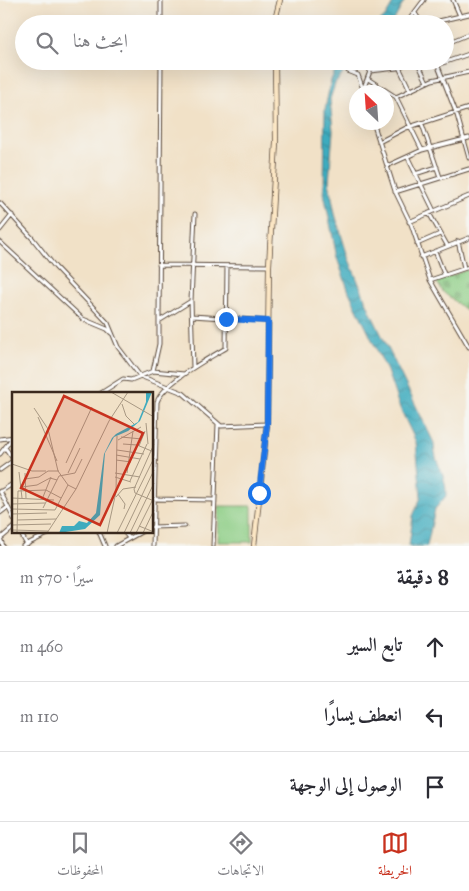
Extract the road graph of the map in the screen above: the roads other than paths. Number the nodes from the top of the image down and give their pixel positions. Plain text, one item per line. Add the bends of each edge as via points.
1 (162, 0) edge
2 (280, 0) edge
3 (424, 0) edge
4 (453, 0) edge
5 (416, 13) edge
6 (469, 14) edge
7 (161, 15) edge
8 (276, 15) edge
9 (460, 16) junction
10 (454, 17) edge
11 (469, 34) edge
12 (454, 40) edge
13 (469, 54) edge
14 (454, 58) edge
15 (161, 70) edge
16 (275, 70) edge
17 (377, 70) edge
18 (400, 70) edge
19 (421, 70) edge
20 (440, 70) edge
21 (348, 71) dead end
22 (370, 71) joint
23 (469, 72) edge
24 (443, 78) junction
25 (368, 79) junction
26 (427, 82) junction
27 (362, 85) edge
28 (366, 85) edge
29 (410, 90) junction
30 (396, 97) junction
31 (469, 108) edge
32 (456, 111) junction
33 (422, 124) junction
34 (412, 127) junction
35 (375, 130) edge
36 (464, 138) junction
37 (469, 138) edge
38 (379, 142) junction
39 (431, 147) junction
40 (422, 150) junction
41 (408, 158) junction
42 (469, 158) edge
43 (387, 166) junction
44 (437, 166) junction
45 (469, 169) edge
46 (415, 174) junction
47 (440, 177) junction
48 (419, 184) junction
49 (395, 192) junction
50 (469, 196) edge
51 (0, 203) edge
52 (434, 211) junction
53 (429, 213) junction
54 (195, 214) dead end
55 (12, 215) junction
56 (409, 222) junction
57 (0, 230) edge
58 (440, 234) junction
59 (469, 238) edge
60 (458, 241) junction
61 (0, 242) edge
62 (417, 244) junction
63 (447, 245) junction
64 (435, 251) junction
65 (421, 257) junction
66 (159, 265) junction
67 (192, 265) junction
68 (228, 266) junction
69 (269, 266) junction
70 (469, 267) edge
71 (464, 268) junction
72 (444, 274) junction
73 (430, 280) junction
74 (192, 301) junction
75 (192, 316) junction
76 (226, 319) junction
77 (159, 321) junction
78 (268, 321) junction
79 (114, 337) junction
80 (469, 347) edge
81 (193, 367) junction
82 (153, 371) junction
83 (185, 374) junction
84 (140, 376) junction
85 (169, 386) junction
86 (104, 392) edge
87 (154, 423) edge
88 (218, 424) junction
89 (267, 424) junction
90 (12, 439) edge
91 (6, 449) junction
92 (0, 454) edge
93 (12, 457) edge
94 (12, 461) edge
95 (0, 470) edge
96 (12, 486) edge
97 (0, 492) edge
98 (2, 498) edge
99 (154, 499) edge
100 (215, 500) junction
101 (8, 507) junction
102 (0, 513) edge
103 (12, 515) edge
104 (154, 526) edge
105 (185, 526) dead end
106 (12, 529) edge
107 (21, 534) edge
108 (48, 534) edge
109 (100, 534) edge
110 (125, 534) edge
111 (136, 534) edge
112 (0, 538) edge
113 (128, 538) junction
114 (3, 546) edge
115 (26, 546) edge
116 (106, 546) edge
117 (116, 546) edge
118 (213, 546) edge
119 (254, 546) edge

1 - 7 street
2 - 8 street
3 - 5 street
4 - 9 street
6 - 9 street
9 - 10 street
11 - 12 street
13 - 14 street
15 - 66 street
16 - 69 street via 276,142
17 - 22 street
18 - 29 street
19 - 26 street
20 - 24 street
21 - 27 street via 358,75
22 - 25 street
23 - 24 street
24 - 26 street
24 - 32 street
25 - 28 street
25 - 30 street
26 - 29 street
29 - 30 street
30 - 34 street
31 - 32 street
32 - 33 street
32 - 36 street
33 - 34 street
33 - 39 street
34 - 38 street
34 - 40 street
35 - 38 street
36 - 37 street
36 - 39 street
36 - 42 street
38 - 43 street
39 - 40 street
39 - 44 street
40 - 41 street
41 - 43 street
41 - 46 street
43 - 49 street
44 - 46 street
44 - 47 street
45 - 47 street
46 - 48 street
47 - 48 street
48 - 49 street
48 - 52 street
49 - 56 street
50 - 52 street
51 - 55 street
52 - 53 street
53 - 56 street
53 - 58 street
54 - 67 street
55 - 57 street
55 - 79 street via 108,323
56 - 62 street
58 - 62 street
58 - 63 street
59 - 60 street
60 - 63 street
60 - 71 street
61 - 79 street via 83,319 107,329
62 - 65 street
63 - 64 street
64 - 65 street
64 - 72 street
65 - 73 street
66 - 67 street
66 - 77 street
67 - 68 street
67 - 74 street
68 - 69 street
68 - 76 street
69 - 78 street
70 - 71 street
71 - 72 street
72 - 73 street
73 - 80 street
74 - 75 street
74 - 77 street
75 - 76 street
75 - 81 street
76 - 78 street
76 - 81 street via 226,348
77 - 82 street via 159,344
78 - 89 street
79 - 84 street
81 - 83 street
82 - 83 street
82 - 84 street
83 - 85 street
84 - 85 street
84 - 86 street via 124,379
85 - 87 street via 158,397
85 - 88 street via 193,400
88 - 89 street
88 - 100 street
89 - 119 street
90 - 91 street
91 - 92 street
91 - 93 street
94 - 95 street
96 - 97 street
97 - 98 street
98 - 101 street
99 - 100 street
100 - 118 street
101 - 102 street
101 - 103 street
104 - 105 street
106 - 112 street
107 - 115 street
108 - 115 street
109 - 116 street
110 - 113 street
111 - 113 street
112 - 114 street
113 - 117 street

